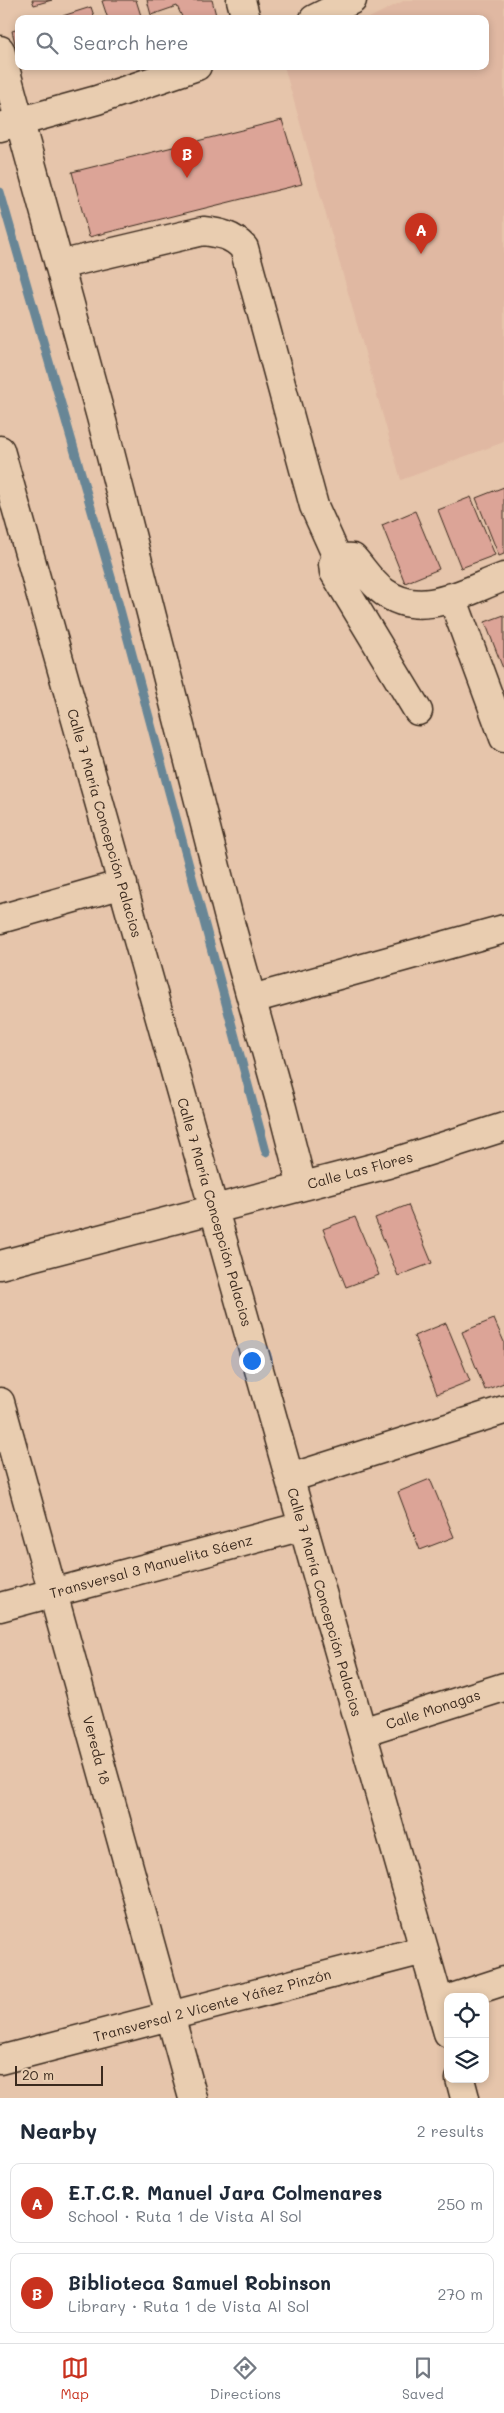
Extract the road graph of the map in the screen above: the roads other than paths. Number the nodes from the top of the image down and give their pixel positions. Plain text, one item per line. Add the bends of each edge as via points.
1 (241, 0) edge
2 (352, 0) edge
3 (245, 15) edge
4 (322, 15) edge
5 (0, 50) edge
6 (185, 70) edge
7 (9, 125) edge
8 (59, 265) junction
9 (2, 466) edge
10 (337, 557) junction
11 (504, 577) edge
12 (452, 597) junction
13 (418, 711) dead end
14 (504, 738) edge
15 (123, 884) junction
16 (0, 919) edge
17 (504, 929) edge
18 (252, 999) junction
19 (504, 1127) edge
20 (302, 1186) junction
21 (214, 1208) junction
22 (0, 1266) edge
23 (0, 1402) edge
24 (504, 1410) edge
25 (290, 1478) junction
26 (303, 1526) junction
27 (54, 1592) junction
28 (0, 1607) edge
29 (504, 1687) edge
30 (362, 1732) junction
31 (424, 1950) junction
32 (504, 1981) edge
33 (444, 1993) edge
34 (466, 1993) edge
35 (170, 2016) junction
36 (0, 2060) edge
37 (461, 2083) edge
38 (193, 2098) edge
39 (465, 2098) edge

1 - 3 street
2 - 4 street
5 - 7 street
6 - 7 street via 98,100
7 - 8 street
8 - 10 street via 203,231 221,233 235,239 244,248 314,506
8 - 18 street
9 - 15 street, Calle 7 María Concepción Palacios
10 - 12 street via 353,558 383,592 407,603 430,604
10 - 13 street via 333,564 334,572
11 - 12 street
12 - 14 street
15 - 16 street
15 - 21 street, Calle 7 María Concepción Palacios
17 - 18 street
18 - 20 street
19 - 20 street, Calle Las Flores via 388,1164
20 - 21 street, Calle Las Flores
21 - 22 street, Calle Las Flores
21 - 25 street, Calle 7 María Concepción Palacios
23 - 27 street, Vereda 18
24 - 25 street
25 - 26 street, Calle 7 María Concepción Palacios
26 - 27 street, Transversal 3 Manuelita Sáenz
26 - 30 street, Calle 7 María Concepción Palacios
27 - 28 street, Transversal 3 Manuelita Sáenz
27 - 35 street, Vereda 18
29 - 30 street, Calle Monagas
30 - 31 street, Calle 7 María Concepción Palacios
31 - 33 street, Calle 7 María Concepción Palacios
31 - 35 street, Transversal 2 Vicente Yáñez Pinzón
32 - 34 street
35 - 36 street, Transversal 2 Vicente Yáñez Pinzón
35 - 38 street, Vereda 18
37 - 39 street

